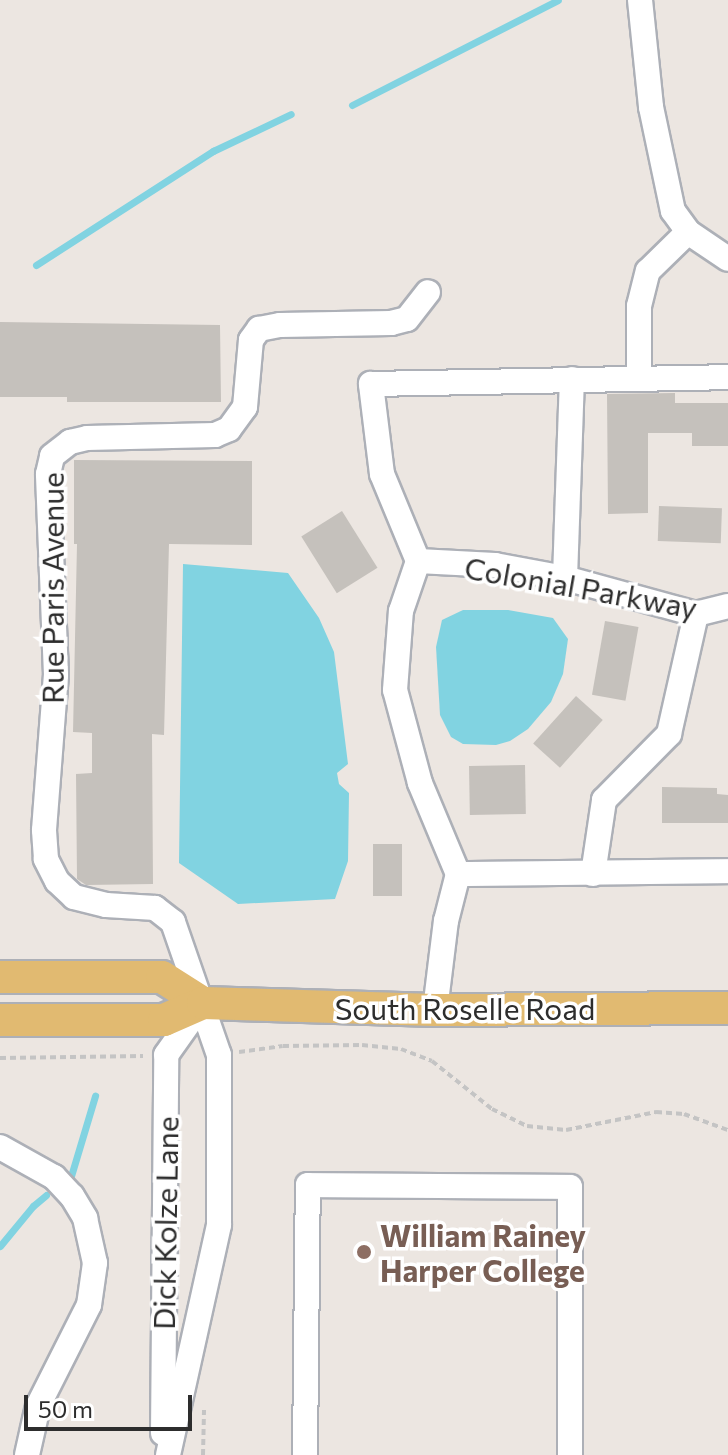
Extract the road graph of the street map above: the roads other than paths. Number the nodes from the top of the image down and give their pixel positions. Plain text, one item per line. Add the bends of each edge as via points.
1 (640, 0) edge
2 (688, 232) junction
3 (728, 259) edge
4 (428, 292) dead end
5 (728, 377) edge
6 (639, 378) junction
7 (572, 379) junction
8 (418, 561) junction
9 (565, 578) junction
10 (728, 606) edge
11 (696, 614) junction
12 (728, 871) edge
13 (458, 874) junction
14 (593, 874) junction
15 (0, 977) edge
16 (203, 1003) junction
17 (728, 1008) edge
18 (435, 1010) junction
19 (0, 1020) edge
20 (0, 1147) edge
21 (27, 1455) edge
22 (165, 1455) edge
23 (305, 1455) edge
24 (570, 1455) edge

1 - 2 street via 651,107 673,211
2 - 3 street
2 - 6 street via 648,271 639,306
4 - 16 street, Rue Paris Avenue via 407,319 391,323 259,329 251,340 245,407 229,429 215,435 87,438 70,442 52,456 48,537 56,675 46,859 57,881 74,897 155,908 173,922
5 - 6 street
6 - 7 street
7 - 8 street via 371,384 382,474
7 - 9 street
8 - 9 street, Colonial Parkway via 495,565
8 - 13 street via 401,611 395,690 420,783
9 - 11 street, Colonial Parkway
10 - 11 street, Colonial Parkway
11 - 14 street via 669,734 604,800
12 - 14 street
13 - 14 street
13 - 18 street
15 - 16 main road via 162,977
16 - 18 main road, South Roselle Road
16 - 19 main road, South Roselle Road via 164,1020
16 - 22 street via 219,1055 219,1225
16 - 22 street, Dick Kolze Lane via 166,1055
17 - 18 main road, South Roselle Road
20 - 21 street via 54,1177 72,1196 85,1218 95,1263 89,1305 38,1406
23 - 24 street via 308,1185 570,1187

